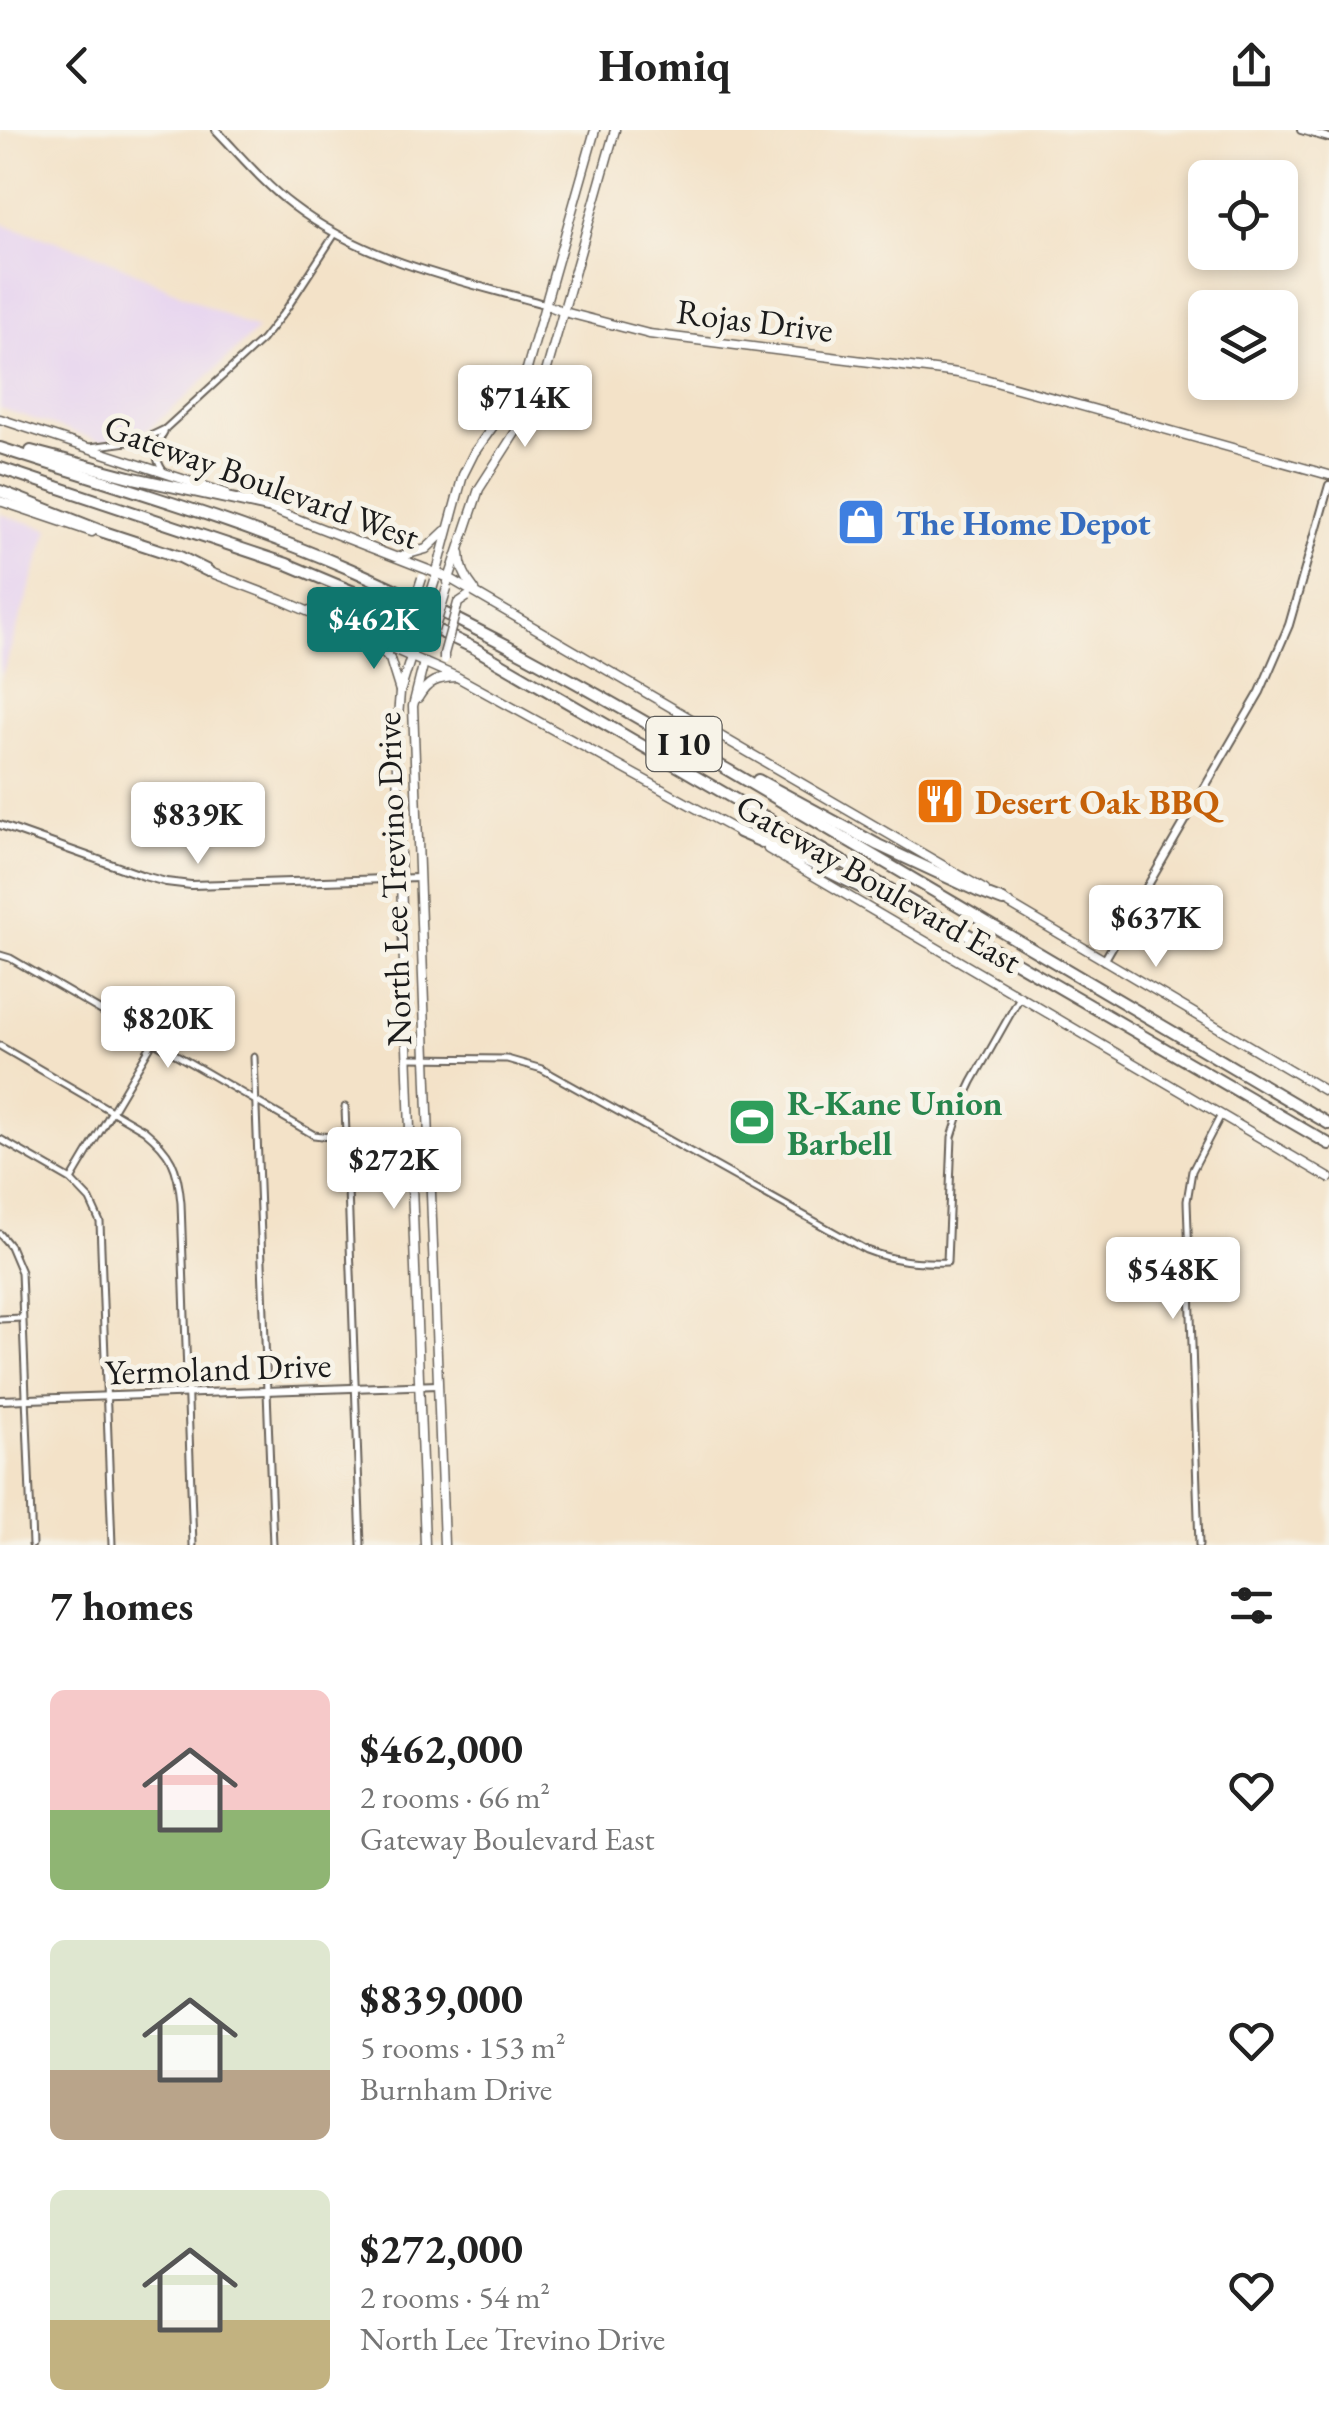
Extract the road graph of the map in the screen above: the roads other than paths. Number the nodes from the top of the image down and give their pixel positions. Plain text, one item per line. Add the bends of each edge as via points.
1 (216, 130) edge
2 (595, 130) edge
3 (616, 130) edge
4 (1301, 130) edge
5 (1329, 138) edge
6 (336, 234) junction
7 (547, 305) junction
8 (564, 312) junction
9 (0, 420) edge
10 (165, 429) junction
11 (0, 445) edge
12 (86, 448) junction
13 (0, 468) edge
14 (166, 474) junction
15 (1329, 475) edge
16 (1329, 485) edge
17 (0, 490) edge
18 (0, 501) edge
19 (268, 508) junction
20 (448, 528) junction
21 (462, 534) junction
22 (398, 557) junction
23 (413, 562) junction
24 (208, 571) junction
25 (436, 576) junction
26 (448, 583) junction
27 (478, 595) junction
28 (372, 640) junction
29 (410, 657) junction
30 (424, 662) junction
31 (457, 677) junction
32 (400, 692) junction
33 (413, 706) junction
34 (698, 752) junction
35 (0, 825) edge
36 (739, 832) junction
37 (401, 878) junction
38 (420, 878) junction
39 (1003, 900) junction
40 (970, 934) junction
41 (0, 955) edge
42 (1104, 961) junction
43 (1020, 998) junction
44 (153, 1042) junction
45 (0, 1046) edge
46 (254, 1057) dead end
47 (408, 1058) junction
48 (426, 1059) junction
49 (1327, 1091) edge
50 (255, 1102) junction
51 (345, 1108) dead end
52 (112, 1111) junction
53 (1221, 1115) junction
54 (1329, 1124) edge
55 (346, 1138) junction
56 (0, 1139) edge
57 (1329, 1144) edge
58 (1329, 1178) edge
59 (71, 1180) junction
60 (0, 1234) edge
61 (23, 1318) junction
62 (0, 1319) edge
63 (420, 1386) junction
64 (438, 1386) junction
65 (356, 1388) junction
66 (268, 1391) junction
67 (188, 1394) junction
68 (107, 1397) junction
69 (0, 1400) edge
70 (27, 1400) junction
71 (32, 1545) edge
72 (112, 1545) edge
73 (193, 1545) edge
74 (273, 1545) edge
75 (361, 1545) edge
76 (425, 1545) edge
77 (444, 1545) edge
78 (1199, 1545) edge

1 - 6 street, Rojas Drive via 274,190
2 - 7 main road, North Lee Trevino Drive
3 - 8 main road, North Lee Trevino Drive
4 - 5 street
6 - 7 street, Rojas Drive via 402,264
6 - 10 street via 262,340
7 - 8 main road, Rojas Drive
7 - 20 main road, North Lee Trevino Drive via 527,369 469,463
8 - 15 main road, Rojas Drive via 649,334 971,376
8 - 21 main road, North Lee Trevino Drive via 543,382 486,476
9 - 12 main road, Gateway Boulevard West
10 - 12 street via 142,440
10 - 14 street via 156,452
11 - 19 highway
11 - 34 highway, I 10 via 351,570 506,644
12 - 14 main road, Gateway Boulevard West
13 - 40 highway, I 10 via 287,564 474,648
14 - 19 main road, Gateway Boulevard West
16 - 42 street via 1289,625 1260,692
17 - 24 highway
18 - 24 main road, Gateway Boulevard East
19 - 22 main road, Gateway Boulevard West
20 - 22 main road via 426,549
20 - 25 main road, North Lee Trevino Drive
21 - 26 main road, North Lee Trevino Drive
21 - 27 main road via 460,563
22 - 23 main road, Gateway Boulevard West
23 - 25 main road, Gateway Boulevard West
23 - 28 main road, bridge via 422,578 406,628 400,636
24 - 28 main road, Gateway Boulevard East
25 - 26 main road, Gateway Boulevard West
25 - 29 main road, North Lee Trevino Drive, bridge
26 - 27 main road, Gateway Boulevard West
26 - 30 main road, North Lee Trevino Drive, bridge
27 - 31 main road, bridge via 458,603 444,660
27 - 39 main road, Gateway Boulevard West
28 - 29 main road, Gateway Boulevard East
28 - 32 main road via 390,659
29 - 30 main road, Gateway Boulevard East
29 - 32 main road, North Lee Trevino Drive
30 - 31 main road, Gateway Boulevard East
30 - 33 main road, North Lee Trevino Drive
31 - 33 main road via 430,682
31 - 36 main road, Gateway Boulevard East
32 - 37 main road, North Lee Trevino Drive
33 - 38 main road, North Lee Trevino Drive
34 - 39 highway
34 - 54 highway, I 10
35 - 37 street via 144,876 192,886
36 - 40 highway
36 - 43 main road, Gateway Boulevard East
37 - 38 street
37 - 47 main road, North Lee Trevino Drive
38 - 48 main road, North Lee Trevino Drive
39 - 42 main road, Gateway Boulevard West
40 - 57 highway, I 10
41 - 44 street
42 - 49 main road, Gateway Boulevard West
43 - 48 street via 972,1082 952,1137 947,1262 911,1263 866,1250 542,1069 507,1059
43 - 53 main road, Gateway Boulevard East
44 - 50 street
44 - 52 street
45 - 52 street
46 - 50 street
47 - 48 street
47 - 63 main road, North Lee Trevino Drive
48 - 64 main road, North Lee Trevino Drive
50 - 55 street via 314,1135
50 - 66 street
51 - 55 street
52 - 59 street
52 - 67 street via 161,1144 178,1178
53 - 58 main road, Gateway Boulevard East
53 - 78 street via 1192,1171 1187,1210
55 - 65 street
56 - 59 street
59 - 68 street via 100,1222
60 - 61 street via 21,1272
61 - 62 street
61 - 70 street
63 - 64 street, Yermoland Drive
63 - 65 street, Yermoland Drive
63 - 76 main road, North Lee Trevino Drive
64 - 77 main road, North Lee Trevino Drive
65 - 66 street, Yermoland Drive
65 - 75 street
66 - 67 street, Yermoland Drive
66 - 74 street
67 - 68 street, Yermoland Drive
67 - 73 street
68 - 70 street, Yermoland Drive
68 - 72 street
69 - 70 street, Yermoland Drive
70 - 71 street

